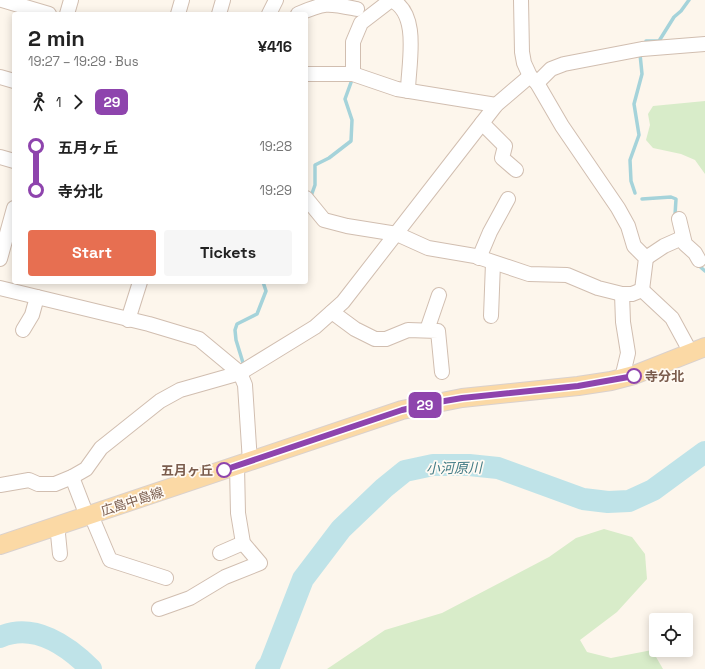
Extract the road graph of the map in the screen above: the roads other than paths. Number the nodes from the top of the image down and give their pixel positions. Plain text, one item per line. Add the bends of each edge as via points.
1 (2, 0) edge
2 (71, 0) edge
3 (182, 0) edge
4 (223, 0) edge
5 (276, 0) edge
6 (391, 0) edge
7 (521, 0) edge
8 (357, 9) dead end
9 (42, 12) edge
10 (68, 12) edge
11 (179, 12) edge
12 (220, 12) edge
13 (270, 12) edge
14 (303, 12) edge
15 (705, 44) edge
16 (308, 74) edge
17 (353, 74) junction
18 (0, 77) edge
19 (533, 80) junction
20 (12, 81) edge
21 (408, 91) junction
22 (496, 105) junction
23 (482, 123) junction
24 (0, 157) edge
25 (12, 160) edge
26 (516, 170) dead end
27 (508, 199) dead end
28 (308, 200) edge
29 (12, 216) edge
30 (679, 219) dead end
31 (397, 234) junction
32 (7, 235) edge
33 (682, 238) junction
34 (479, 258) junction
35 (646, 258) junction
36 (0, 259) edge
37 (700, 260) dead end
38 (493, 263) junction
39 (139, 284) edge
40 (0, 288) edge
41 (642, 290) junction
42 (622, 294) junction
43 (439, 295) dead end
44 (37, 296) junction
45 (332, 312) junction
46 (491, 316) dead end
47 (128, 320) junction
48 (23, 330) dead end
49 (427, 330) junction
50 (698, 350) edge
51 (442, 372) dead end
52 (240, 373) junction
53 (622, 378) junction
54 (244, 464) junction
55 (72, 478) junction
56 (0, 485) edge
57 (89, 515) junction
58 (59, 525) junction
59 (243, 543) junction
60 (0, 545) edge
61 (220, 553) dead end
62 (60, 554) dead end
63 (166, 578) dead end
64 (158, 609) dead end

1 - 9 street
2 - 10 street
3 - 11 street
4 - 12 street
5 - 13 street
6 - 17 street via 361,23 354,42
6 - 21 street via 396,2 406,17 412,35
7 - 19 street via 522,52 524,63
8 - 14 street via 321,4
15 - 19 street via 642,49 564,64
16 - 17 street
17 - 21 street
18 - 20 street
19 - 22 street
19 - 35 street via 618,208 628,226 634,246
21 - 22 street
22 - 23 street
23 - 26 street via 505,146 502,158
23 - 31 street
24 - 25 street
27 - 34 street
28 - 31 street via 324,220
29 - 32 street
30 - 33 street
31 - 34 street via 428,248
31 - 45 street via 343,302
32 - 36 street
33 - 35 street
33 - 37 street
34 - 38 street
35 - 41 street
38 - 42 street via 529,274 567,275 598,288
38 - 46 street
39 - 47 street
40 - 44 street
41 - 42 street
41 - 50 street via 672,318
42 - 53 street via 628,353
43 - 49 street
44 - 47 street
44 - 48 street via 32,315
45 - 49 street via 355,329 375,339 386,339 408,330
45 - 52 street via 315,327
47 - 52 street via 199,339
49 - 51 street via 438,330
50 - 53 main road, 広島中島線 via 634,376
52 - 54 street via 245,385
52 - 55 street via 180,390 160,401 101,448 86,469
53 - 54 main road, 広島中島線 via 578,386 462,398 402,410
54 - 57 main road, 広島中島線
54 - 59 street via 238,513
55 - 56 street via 55,484 38,484 29,480
55 - 57 street
57 - 58 main road, 広島中島線
57 - 63 street via 110,560
58 - 60 main road, 広島中島線
58 - 62 street
59 - 61 street
59 - 64 street via 260,563 257,566 225,577 190,598

